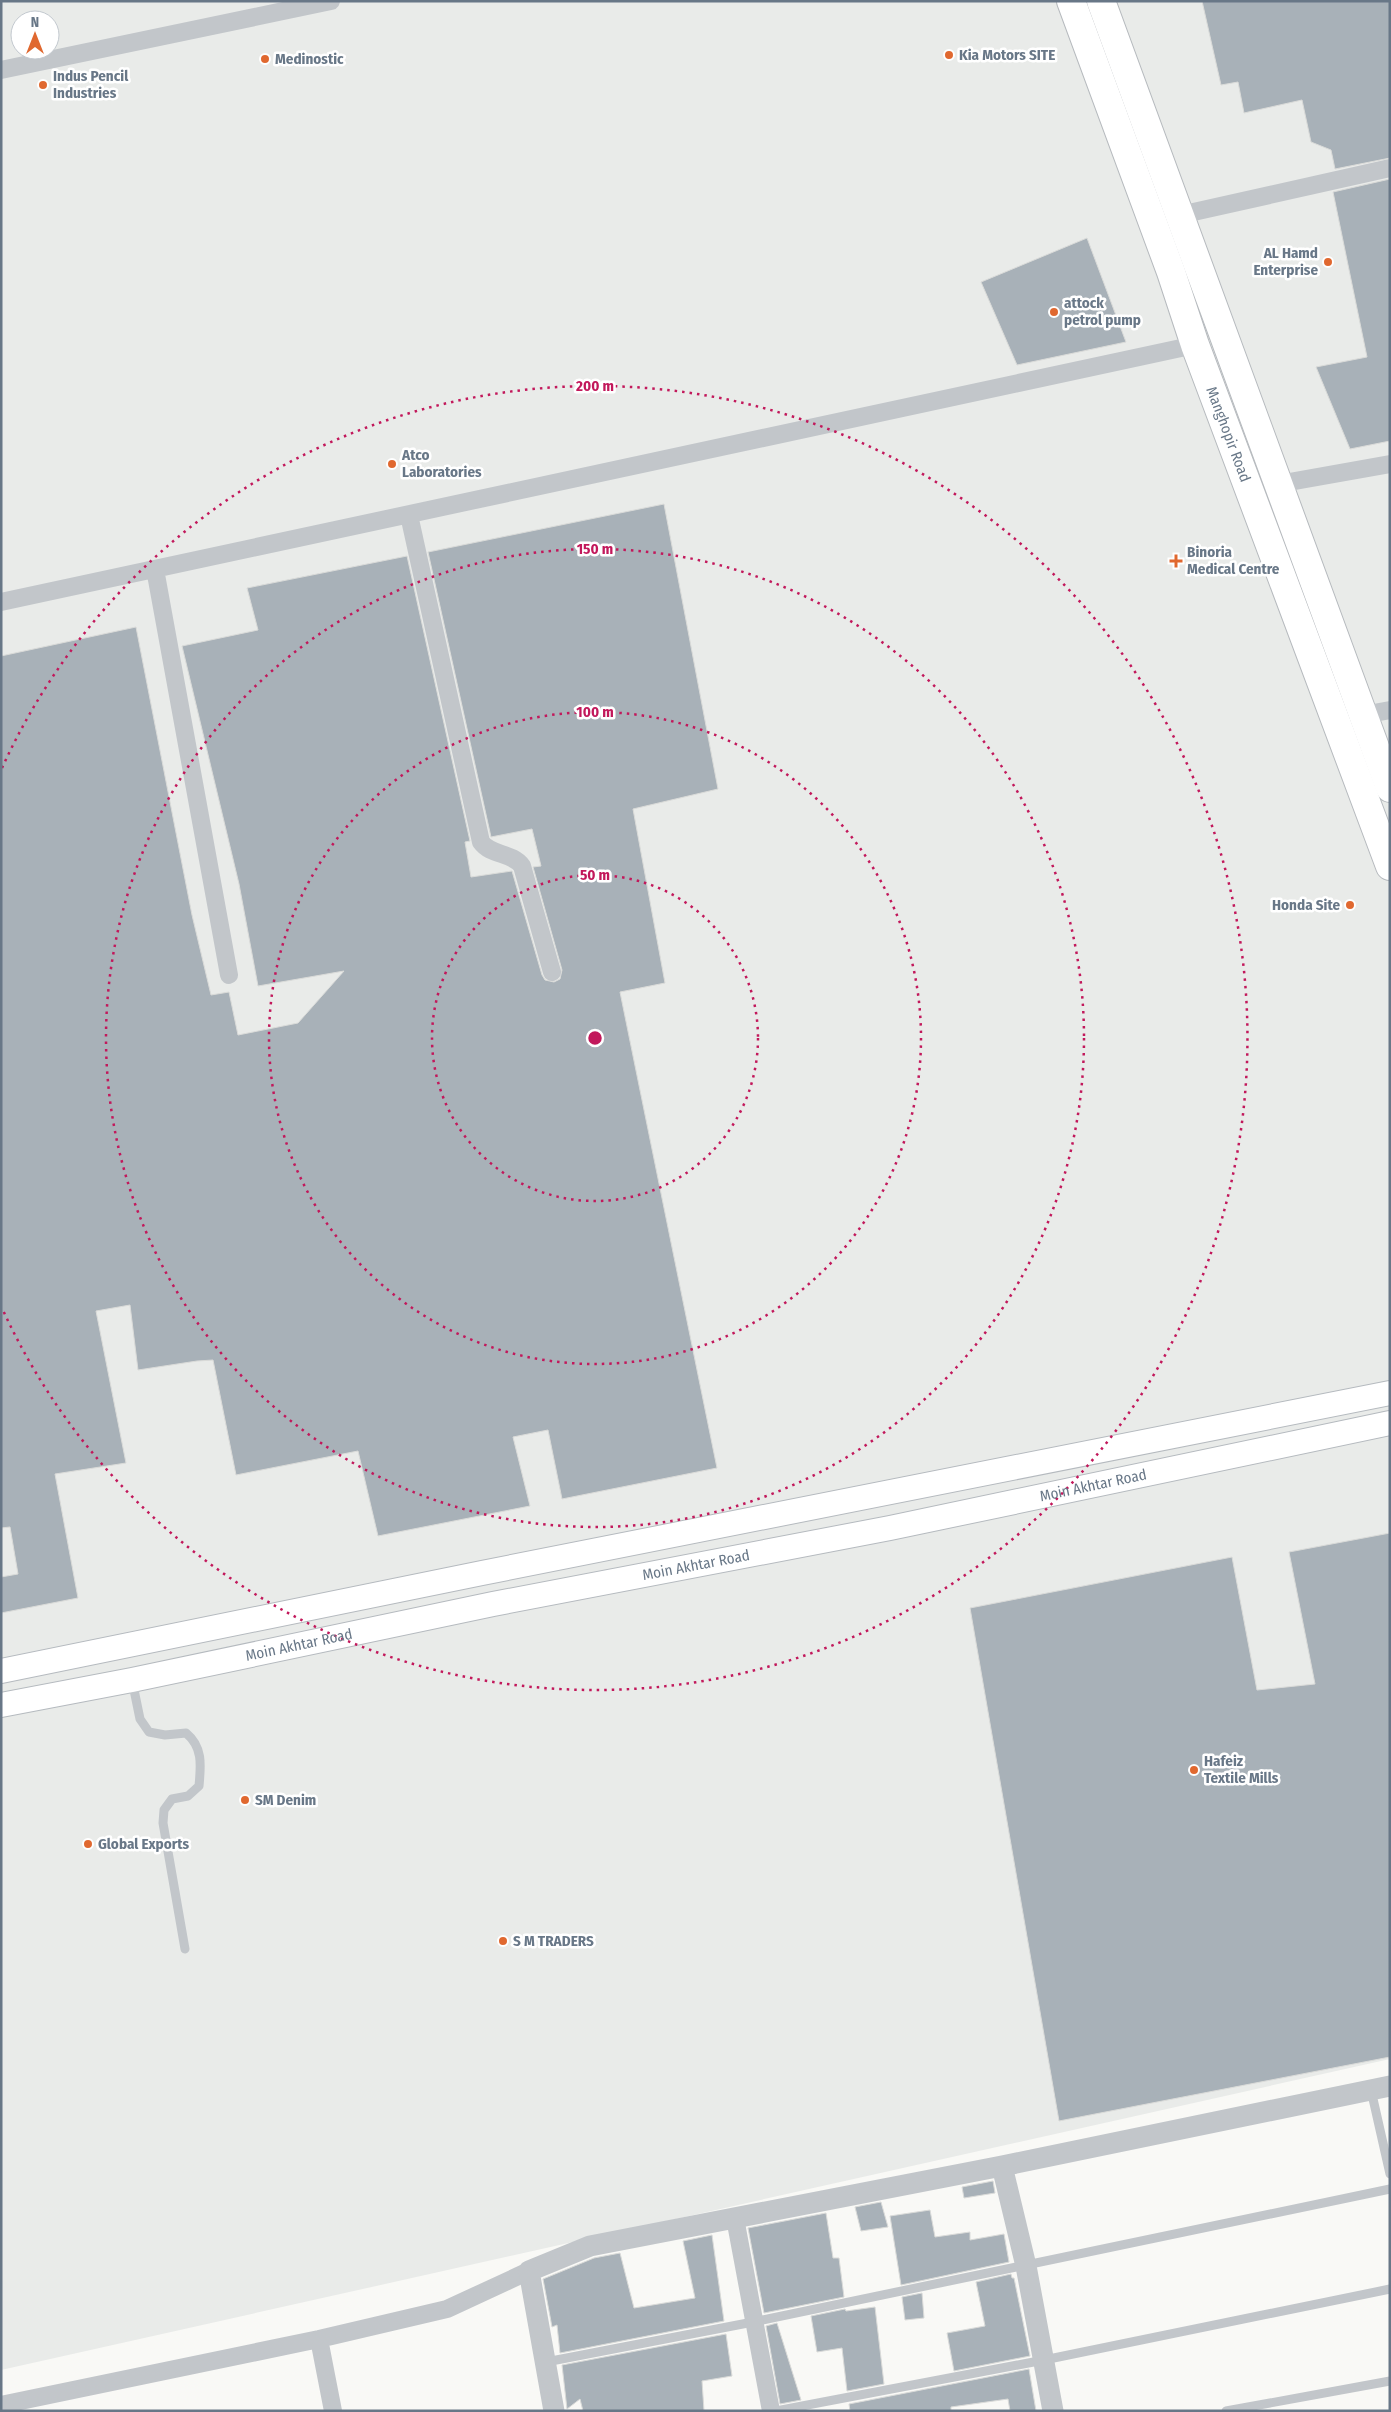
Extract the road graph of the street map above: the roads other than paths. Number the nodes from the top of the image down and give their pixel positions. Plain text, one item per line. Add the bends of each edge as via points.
1 (331, 1) edge
2 (1071, 1) edge
3 (1101, 1) edge
4 (1, 70) edge
5 (1390, 168) edge
6 (1180, 215) junction
7 (1195, 345) junction
8 (1390, 464) edge
9 (1278, 484) junction
10 (409, 515) junction
11 (155, 569) junction
12 (1, 602) edge
13 (1390, 710) edge
14 (1363, 716) junction
15 (1390, 788) edge
16 (1390, 866) edge
17 (552, 972) dead end
18 (229, 975) dead end
19 (1390, 1393) edge
20 (1390, 1423) edge
21 (883, 1493) junction
22 (890, 1528) junction
23 (1, 1671) edge
24 (132, 1680) junction
25 (1, 1705) edge
26 (185, 1949) dead end
27 (1380, 2088) edge
28 (1002, 2166) junction
29 (1390, 2174) edge
30 (1390, 2189) edge
31 (735, 2218) junction
32 (1026, 2266) junction
33 (529, 2271) junction
34 (1390, 2289) edge
35 (753, 2322) junction
36 (318, 2339) junction
37 (1044, 2360) junction
38 (546, 2362) junction
39 (1390, 2381) edge
40 (1, 2405) edge
41 (333, 2411) edge
42 (554, 2411) edge
43 (771, 2411) edge
44 (776, 2411) edge
45 (1053, 2411) edge
46 (1226, 2411) edge

1 - 4 street
2 - 7 main road, Manghopir Road
3 - 6 main road
5 - 6 street
6 - 9 main road
7 - 10 street
7 - 16 main road, Manghopir Road
8 - 9 street
9 - 14 main road
10 - 11 street
10 - 17 street via 481,842 486,850 517,860 522,866
11 - 12 street
11 - 18 street
13 - 14 street
14 - 15 main road
19 - 21 main road
20 - 22 main road, Moin Akhtar Road
21 - 22 main road
21 - 23 main road
22 - 24 main road, Moin Akhtar Road via 493,1604
24 - 25 main road, Moin Akhtar Road
24 - 26 lane via 140,1719 149,1732 166,1735 186,1733 193,1739 201,1757 199,1786 188,1796 172,1799 164,1810 163,1823
27 - 28 street
27 - 29 lane
28 - 31 street
28 - 32 street
30 - 32 lane
31 - 33 street via 590,2246
31 - 35 street
32 - 35 lane
32 - 37 street
33 - 36 street via 447,2309
33 - 38 street
34 - 37 lane
35 - 38 lane
35 - 43 street
36 - 40 street
36 - 41 street
37 - 44 lane
37 - 45 street
38 - 42 street
39 - 46 lane

